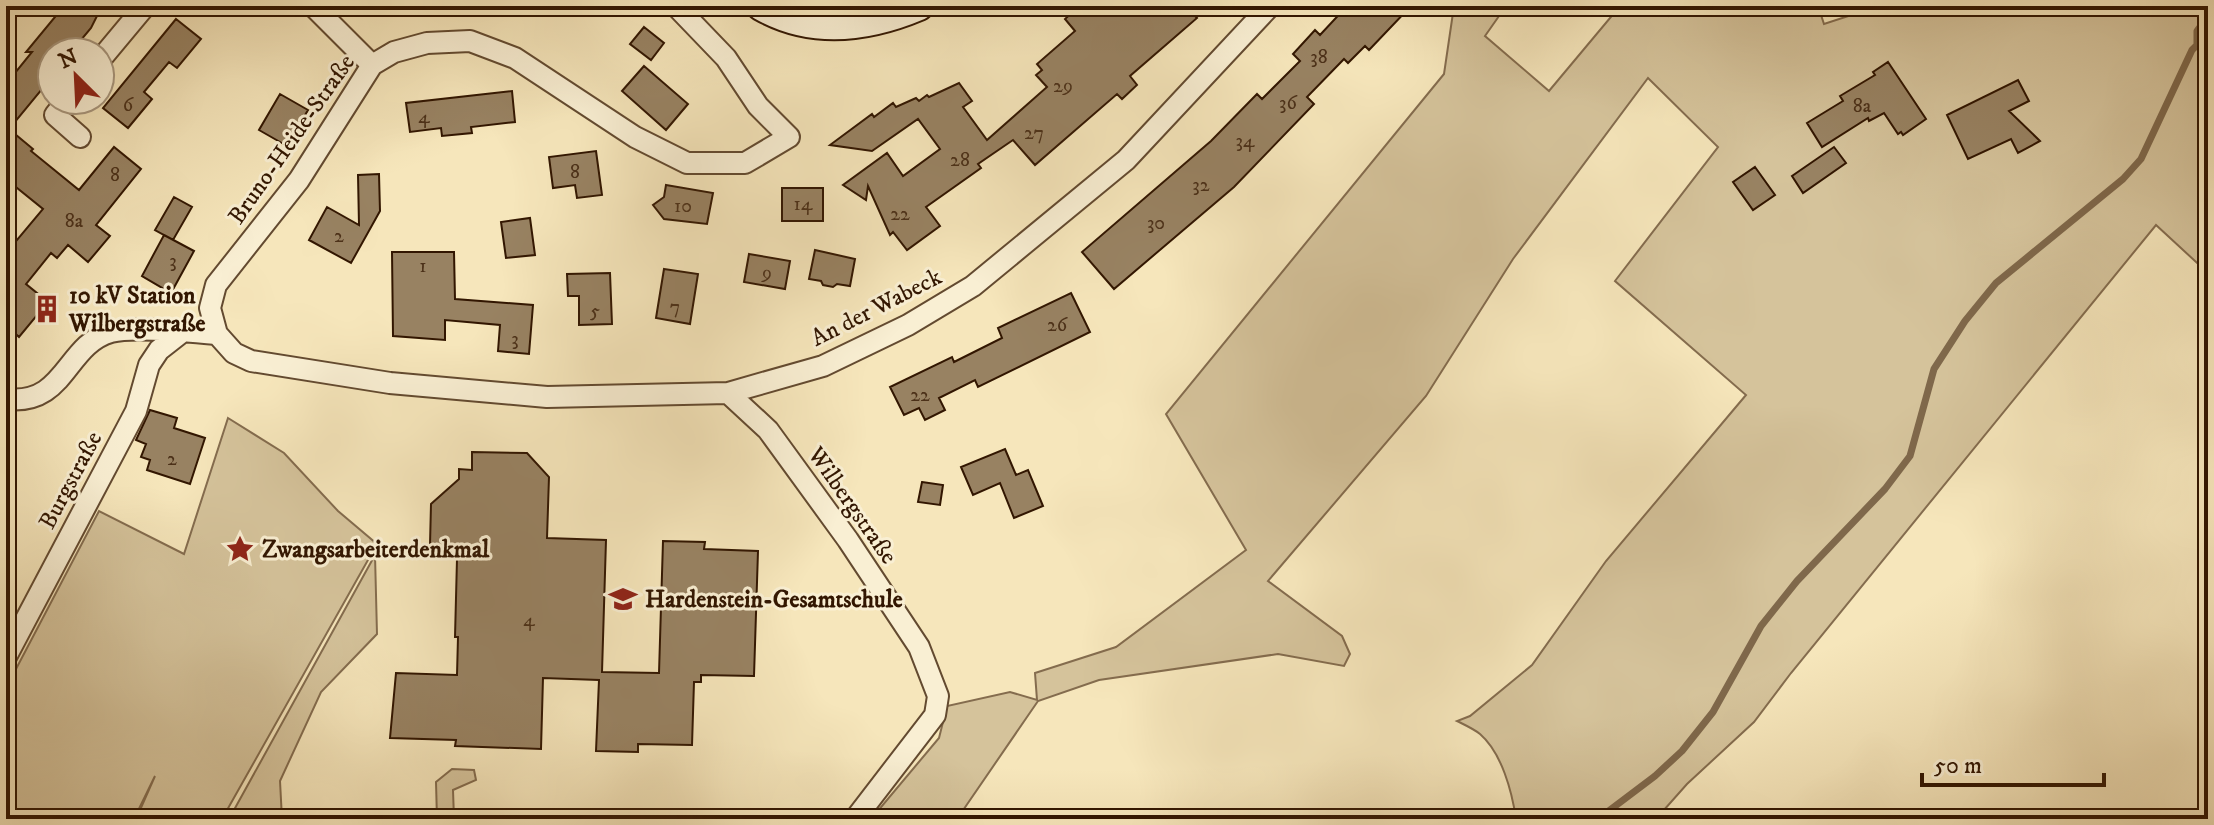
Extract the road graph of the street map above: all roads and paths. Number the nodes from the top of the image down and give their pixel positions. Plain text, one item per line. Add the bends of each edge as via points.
1 (145, 6) edge
2 (313, 6) edge
3 (676, 6) edge
4 (761, 6) edge
5 (919, 6) edge
6 (1270, 6) edge
7 (116, 41) edge
8 (372, 65) junction
9 (56, 116) edge
10 (80, 137) dead end
11 (182, 332) junction
12 (217, 334) junction
13 (728, 393) junction
14 (6, 399) edge
15 (6, 657) edge
16 (855, 819) edge

1 - 7 street
2 - 8 street
3 - 8 street, Bruno-Heide-Straße via 789,137 745,163 687,163 635,137 515,58 470,41 427,43
4 - 5 main road via 829,27 888,19
6 - 13 street, An der Wabeck via 1126,160 973,286 823,366
8 - 12 street, Bruno-Heide-Straße via 299,180 216,285 210,308
9 - 10 street
11 - 12 street
11 - 14 street via 112,332 89,345 42,394
11 - 15 street, Burgstraße via 149,365 136,411
12 - 13 street, An der Wabeck via 234,353 251,361 401,385 547,397
13 - 16 street, Wilbergstraße via 768,430 848,540 919,647 938,696 935,715

